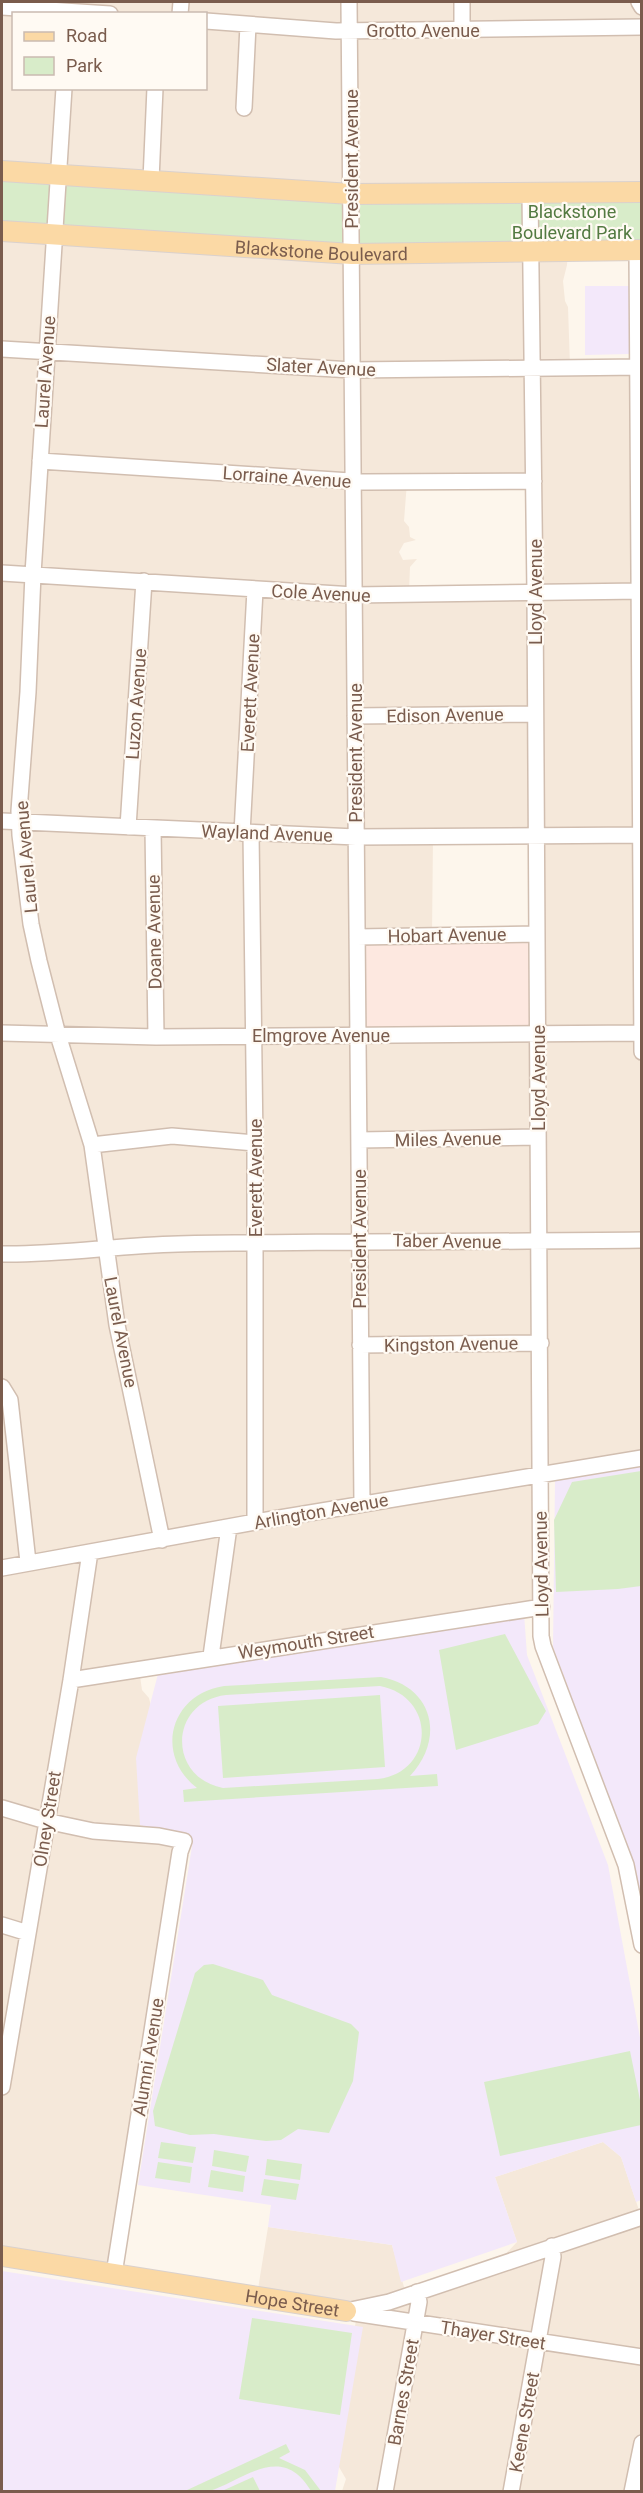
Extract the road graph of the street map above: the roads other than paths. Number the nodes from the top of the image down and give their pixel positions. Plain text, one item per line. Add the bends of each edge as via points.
1 (349, 2) edge
2 (462, 2) edge
3 (639, 2) edge
4 (2, 7) edge
5 (642, 7) edge
6 (69, 8) edge
7 (96, 12) edge
8 (207, 21) edge
9 (248, 26) junction
10 (642, 27) edge
11 (350, 30) junction
12 (462, 30) junction
13 (64, 90) edge
14 (155, 90) edge
15 (244, 108) dead end
16 (2, 171) edge
17 (58, 174) junction
18 (151, 180) junction
19 (642, 192) edge
20 (351, 194) junction
21 (530, 194) junction
22 (2, 231) edge
23 (54, 233) junction
24 (639, 250) edge
25 (532, 252) junction
26 (351, 254) junction
27 (2, 349) edge
28 (46, 352) junction
29 (639, 368) edge
30 (352, 370) junction
31 (533, 370) junction
32 (40, 461) junction
33 (534, 480) junction
34 (353, 481) junction
35 (2, 573) edge
36 (33, 574) junction
37 (144, 581) junction
38 (255, 590) junction
39 (640, 591) edge
40 (535, 594) junction
41 (354, 595) junction
42 (535, 714) junction
43 (355, 716) junction
44 (2, 821) edge
45 (20, 824) junction
46 (128, 827) junction
47 (153, 828) junction
48 (247, 833) junction
49 (641, 835) edge
50 (537, 836) junction
51 (356, 837) junction
52 (537, 933) junction
53 (357, 937) junction
54 (538, 1032) junction
55 (2, 1033) edge
56 (642, 1033) edge
57 (58, 1035) junction
58 (253, 1035) junction
59 (358, 1035) junction
60 (156, 1037) junction
61 (642, 1052) edge
62 (538, 1137) junction
63 (359, 1140) junction
64 (255, 1143) junction
65 (92, 1145) junction
66 (642, 1240) edge
67 (359, 1241) junction
68 (255, 1242) junction
69 (538, 1242) junction
70 (105, 1248) junction
71 (2, 1254) edge
72 (541, 1343) junction
73 (360, 1345) junction
74 (2, 1387) edge
75 (642, 1458) edge
76 (541, 1476) junction
77 (362, 1504) junction
78 (255, 1522) junction
79 (229, 1527) junction
80 (162, 1540) junction
81 (90, 1552) junction
82 (28, 1562) junction
83 (2, 1568) edge
84 (542, 1607) junction
85 (211, 1656) junction
86 (71, 1680) junction
87 (2, 1808) edge
88 (46, 1821) junction
89 (2, 1925) edge
90 (28, 1933) junction
91 (642, 1946) edge
92 (5, 2044) edge
93 (2, 2086) edge
94 (642, 2217) edge
95 (552, 2246) junction
96 (2, 2256) edge
97 (114, 2274) junction
98 (417, 2292) junction
99 (346, 2311) junction
100 (415, 2323) junction
101 (538, 2342) junction
102 (642, 2357) edge
103 (642, 2443) edge
104 (385, 2492) edge
105 (512, 2492) edge
106 (632, 2492) edge

1 - 11 street, President Avenue
2 - 12 street
3 - 5 street
4 - 6 street
6 - 7 street
8 - 9 street, Grotto Avenue
9 - 11 street, Grotto Avenue
9 - 15 street
10 - 12 street, Grotto Avenue
11 - 12 street, Grotto Avenue
11 - 20 street, President Avenue
13 - 17 street, Laurel Avenue
14 - 18 street
16 - 17 main road
17 - 18 main road
17 - 23 street, Laurel Avenue
18 - 20 main road
19 - 21 main road
20 - 21 main road
20 - 26 street, President Avenue
21 - 25 street, Lloyd Avenue
22 - 23 main road, Blackstone Boulevard
23 - 26 main road, Blackstone Boulevard
23 - 28 street, Laurel Avenue
24 - 25 main road, Blackstone Boulevard
24 - 29 street
25 - 26 main road, Blackstone Boulevard
25 - 31 street, Lloyd Avenue
26 - 30 street, President Avenue
27 - 28 street, Slater Avenue
28 - 30 street, Slater Avenue
28 - 32 street, Laurel Avenue
29 - 31 street, Slater Avenue
29 - 39 street
30 - 31 street, Slater Avenue
30 - 34 street, President Avenue
31 - 33 street, Lloyd Avenue
32 - 34 street, Lorraine Avenue
32 - 36 street, Laurel Avenue
33 - 34 street, Lorraine Avenue
33 - 40 street, Lloyd Avenue
34 - 41 street, President Avenue
35 - 36 street, Cole Avenue
36 - 37 street, Cole Avenue
36 - 45 street, Laurel Avenue
37 - 38 street, Cole Avenue
37 - 46 street, Luzon Avenue
38 - 41 street, Cole Avenue
38 - 48 street, Everett Avenue
39 - 40 street, Cole Avenue
39 - 49 street
40 - 41 street, Cole Avenue
40 - 42 street, Lloyd Avenue
41 - 43 street, President Avenue
42 - 43 street, Edison Avenue
42 - 50 street, Lloyd Avenue
43 - 51 street, President Avenue
44 - 45 street, Wayland Avenue
45 - 46 street, Wayland Avenue
45 - 57 street, Laurel Avenue via 31,924
46 - 47 street, Wayland Avenue
47 - 48 street, Wayland Avenue
47 - 60 street, Doane Avenue
48 - 51 street, Wayland Avenue
48 - 58 street, Everett Avenue
49 - 50 street, Wayland Avenue
49 - 56 street
50 - 51 street, Wayland Avenue
50 - 52 street, Lloyd Avenue
51 - 53 street, President Avenue
52 - 53 street, Hobart Avenue
52 - 54 street, Lloyd Avenue
53 - 59 street, President Avenue
54 - 56 street, Elmgrove Avenue
54 - 59 street, Elmgrove Avenue
54 - 62 street, Lloyd Avenue
55 - 57 street, Elmgrove Avenue
56 - 61 street
57 - 60 street, Elmgrove Avenue
57 - 65 street, Laurel Avenue
58 - 59 street, Elmgrove Avenue
58 - 60 street, Elmgrove Avenue
58 - 64 street, Everett Avenue
59 - 63 street, President Avenue
62 - 63 street, Miles Avenue
62 - 69 street, Lloyd Avenue
63 - 67 street, President Avenue
64 - 65 street via 172,1136
64 - 68 street, Everett Avenue
65 - 70 street, Laurel Avenue
66 - 69 street, Taber Avenue
67 - 68 street, Taber Avenue
67 - 69 street, Taber Avenue
67 - 73 street, President Avenue
68 - 70 street, Taber Avenue
68 - 78 street, Everett Avenue
69 - 72 street, Lloyd Avenue
70 - 71 street, Taber Avenue
70 - 80 street, Laurel Avenue
72 - 73 street, Kingston Avenue
72 - 76 street, Lloyd Avenue
73 - 77 street, President Avenue
74 - 82 street via 10,1400
75 - 76 street, Arlington Avenue
76 - 77 street, Arlington Avenue
76 - 84 street, Lloyd Avenue
77 - 78 street, Arlington Avenue
78 - 79 street, Arlington Avenue
79 - 80 street, Arlington Avenue
79 - 85 street
80 - 81 street, Arlington Avenue
81 - 82 street, Arlington Avenue
81 - 86 street, Olney Street
82 - 83 street, Arlington Avenue
84 - 85 street, Weymouth Street
84 - 91 street, Lloyd Avenue via 543,1646 626,1865
85 - 86 street, Weymouth Street
86 - 88 street, Olney Street
87 - 88 street
88 - 90 street, Olney Street
88 - 97 street, Alumni Avenue via 93,1831 184,1841
89 - 90 street
90 - 92 street, Olney Street
92 - 93 street, Olney Street
94 - 95 street, Hope Street
95 - 98 street, Hope Street
95 - 101 street, Keene Street
96 - 97 main road, Hope Street
97 - 99 main road, Hope Street
98 - 99 street, Hope Street
98 - 100 street, Barnes Street
99 - 100 street, Thayer Street
100 - 101 street, Thayer Street
100 - 104 street, Barnes Street
101 - 102 street, Thayer Street
101 - 105 street, Keene Street
103 - 106 street

